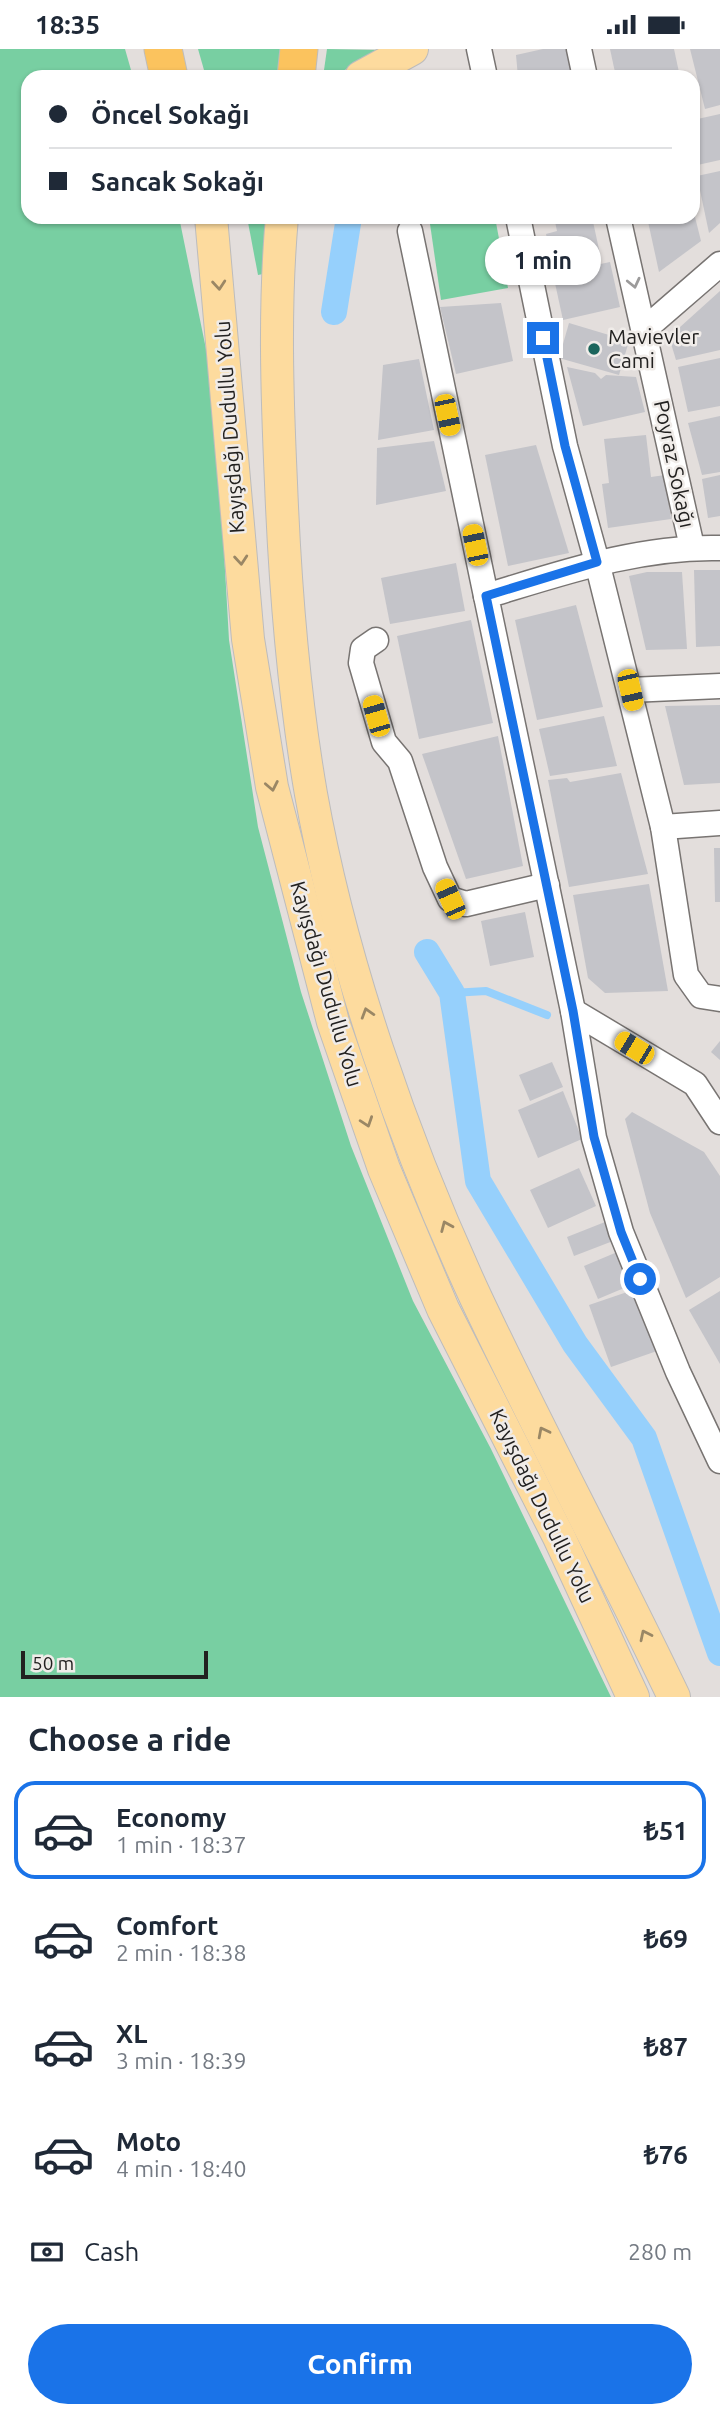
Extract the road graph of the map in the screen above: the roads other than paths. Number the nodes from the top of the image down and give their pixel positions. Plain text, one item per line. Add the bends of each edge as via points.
1 (163, 49) edge
2 (299, 49) edge
3 (412, 49) edge
4 (479, 49) edge
5 (579, 49) edge
6 (168, 70) edge
7 (297, 70) edge
8 (374, 70) edge
9 (484, 70) edge
10 (584, 70) edge
11 (212, 224) edge
12 (284, 224) edge
13 (519, 224) edge
14 (620, 224) edge
15 (410, 231) dead end
16 (720, 264) edge
17 (645, 329) junction
18 (692, 547) junction
19 (720, 548) edge
20 (597, 562) junction
21 (486, 596) junction
22 (376, 640) dead end
23 (720, 686) edge
24 (630, 690) junction
25 (720, 823) edge
26 (663, 827) junction
27 (547, 885) junction
28 (720, 999) edge
29 (573, 1011) junction
30 (720, 1122) edge
31 (720, 1461) edge
32 (633, 1697) edge
33 (674, 1697) edge

1 - 6 highway
2 - 7 highway
3 - 8 main road
4 - 9 street
5 - 10 street
11 -> 32 main road, Kayışdağı Dudullu Yolu via 248,639 272,787 333,1022 384,1169 443,1309
33 -> 12 main road, Kayışdağı Dudullu Yolu via 470,1284 377,1044 337,908 312,795 286,609 278,433 278,259
13 - 20 street via 565,446
14 -> 17 street, Poyraz Sokağı
15 - 21 street
16 - 17 street
17 - 18 street, Poyraz Sokağı
18 - 19 street
18 - 20 street
20 - 21 street
20 - 24 street
21 - 27 street
22 - 27 street via 363,649 361,663 384,742 400,761 450,899 466,904
23 - 24 street
24 - 26 street
25 - 26 street
26 - 28 street via 686,975 701,996
27 - 29 street
29 - 30 street via 695,1084
29 - 31 street via 594,1137 621,1232

